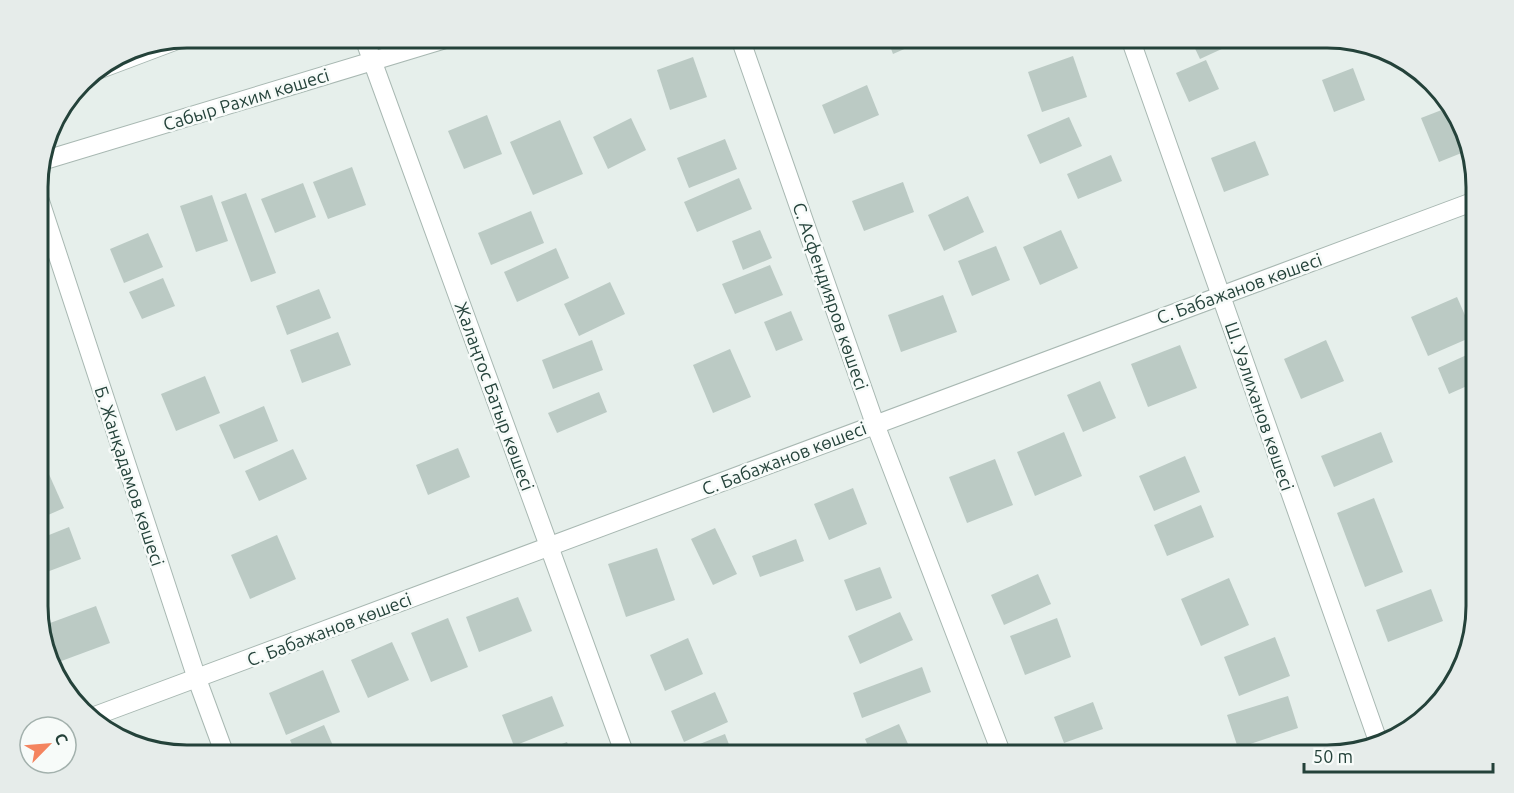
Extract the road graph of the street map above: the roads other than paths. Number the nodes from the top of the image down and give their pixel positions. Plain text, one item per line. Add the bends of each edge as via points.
1 (368, 48) edge
2 (414, 48) edge
3 (743, 48) edge
4 (1134, 48) edge
5 (372, 60) junction
6 (51, 158) edge
7 (1466, 204) edge
8 (48, 226) edge
9 (1220, 294) junction
10 (875, 424) junction
11 (550, 546) junction
12 (196, 679) junction
13 (101, 714) edge
14 (1376, 736) edge
15 (221, 745) edge
16 (622, 745) edge
17 (998, 745) edge

1 - 5 street, Жалаңтос Батыр көшесі
2 - 5 street, Сабыр Рахим көшесі
3 - 10 street, С. Асфендияров көшесі
4 - 9 street, Ш. Уәлиханов көшесі
5 - 6 street, Сабыр Рахим көшесі
5 - 11 street, Жалаңтос Батыр көшесі
7 - 9 street, С. Бабажанов көшесі
8 - 12 street, Б. Жанқадамов көшесі
9 - 10 street, С. Бабажанов көшесі
9 - 14 street, Ш. Уәлиханов көшесі
10 - 11 street, С. Бабажанов көшесі
10 - 17 street, С. Асфендияров көшесі
11 - 12 street, С. Бабажанов көшесі
11 - 16 street, Жалаңтос Батыр көшесі
12 - 13 street, С. Бабажанов көшесі
12 - 15 street, Б. Жанқадамов көшесі

